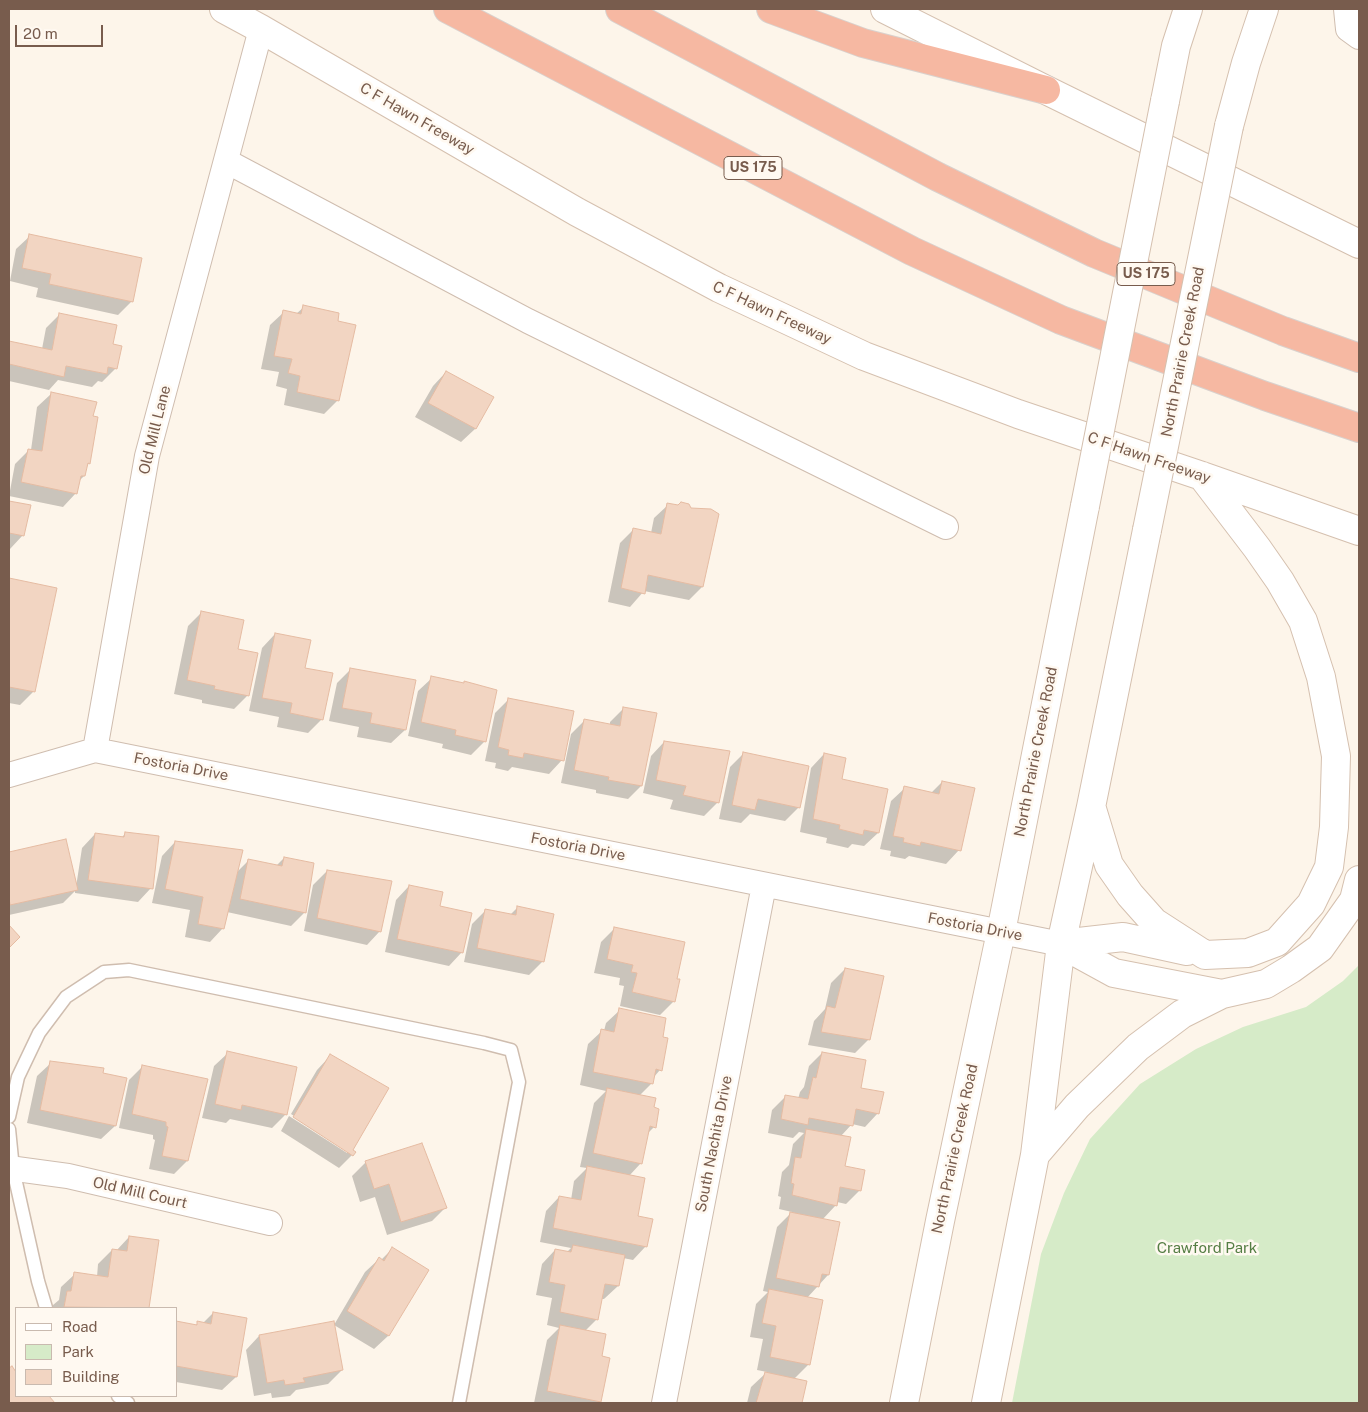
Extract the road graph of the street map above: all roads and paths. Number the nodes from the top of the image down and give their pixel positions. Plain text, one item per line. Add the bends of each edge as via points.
1 (224, 9) edge
2 (448, 9) edge
3 (620, 9) edge
4 (771, 9) edge
5 (885, 9) edge
6 (1188, 9) edge
7 (1264, 9) edge
8 (1346, 9) edge
9 (261, 29) junction
10 (1359, 37) edge
11 (1046, 90) junction
12 (226, 162) junction
13 (1359, 244) edge
14 (1359, 358) edge
15 (1359, 428) edge
16 (1202, 476) junction
17 (946, 527) dead end
18 (1359, 531) edge
19 (95, 750) junction
20 (9, 775) edge
21 (1091, 807) junction
22 (1359, 880) edge
23 (764, 885) junction
24 (1001, 932) junction
25 (1060, 944) junction
26 (1205, 955) junction
27 (1222, 994) junction
28 (9, 1117) edge
29 (9, 1128) edge
30 (1035, 1155) junction
31 (11, 1168) edge
32 (270, 1223) dead end
33 (46, 1307) edge
34 (459, 1403) edge
35 (664, 1403) edge
36 (904, 1403) edge
37 (986, 1403) edge

1 - 9 main road, C F Hawn Freeway
2 - 15 highway, US 175 via 912,251 1061,320
3 - 14 highway, US 175 via 938,177 1094,253 1283,331
4 - 11 highway via 863,43
5 - 11 main road
6 - 24 main road, North Prairie Creek Road, bridge via 1176,46
7 - 21 main road, North Prairie Creek Road, bridge via 1228,126
8 - 10 street via 1348,29
9 - 12 street, Old Mill Lane
9 - 16 main road, C F Hawn Freeway via 577,212 719,288 873,359 1018,414
11 - 13 main road
12 - 17 street via 528,321
12 - 19 street, Old Mill Lane via 147,456
16 - 18 main road, C F Hawn Freeway
16 - 26 main road via 1262,554 1303,621 1321,677 1336,756 1329,867 1311,904 1277,942 1248,953
19 - 20 street
19 - 23 street, Fostoria Drive
21 - 25 main road, North Prairie Creek Road
21 - 26 main road via 1109,865 1130,895 1154,922
22 - 27 main road via 1354,900 1320,948 1266,984
23 - 24 street, Fostoria Drive
23 - 35 street, South Nachita Drive
24 - 25 street, Fostoria Drive
24 - 36 main road, North Prairie Creek Road
25 - 26 main road via 1123,937
25 - 27 main road via 1114,973
25 - 30 main road, North Prairie Creek Road
27 - 30 main road via 1182,1014 1138,1047 1077,1106
28 - 34 lane via 18,1077 39,1033 66,997 104,972 129,970 511,1050 519,1082
29 - 31 lane
30 - 37 main road, North Prairie Creek Road
31 - 32 street, Old Mill Court via 68,1176
31 - 33 lane

